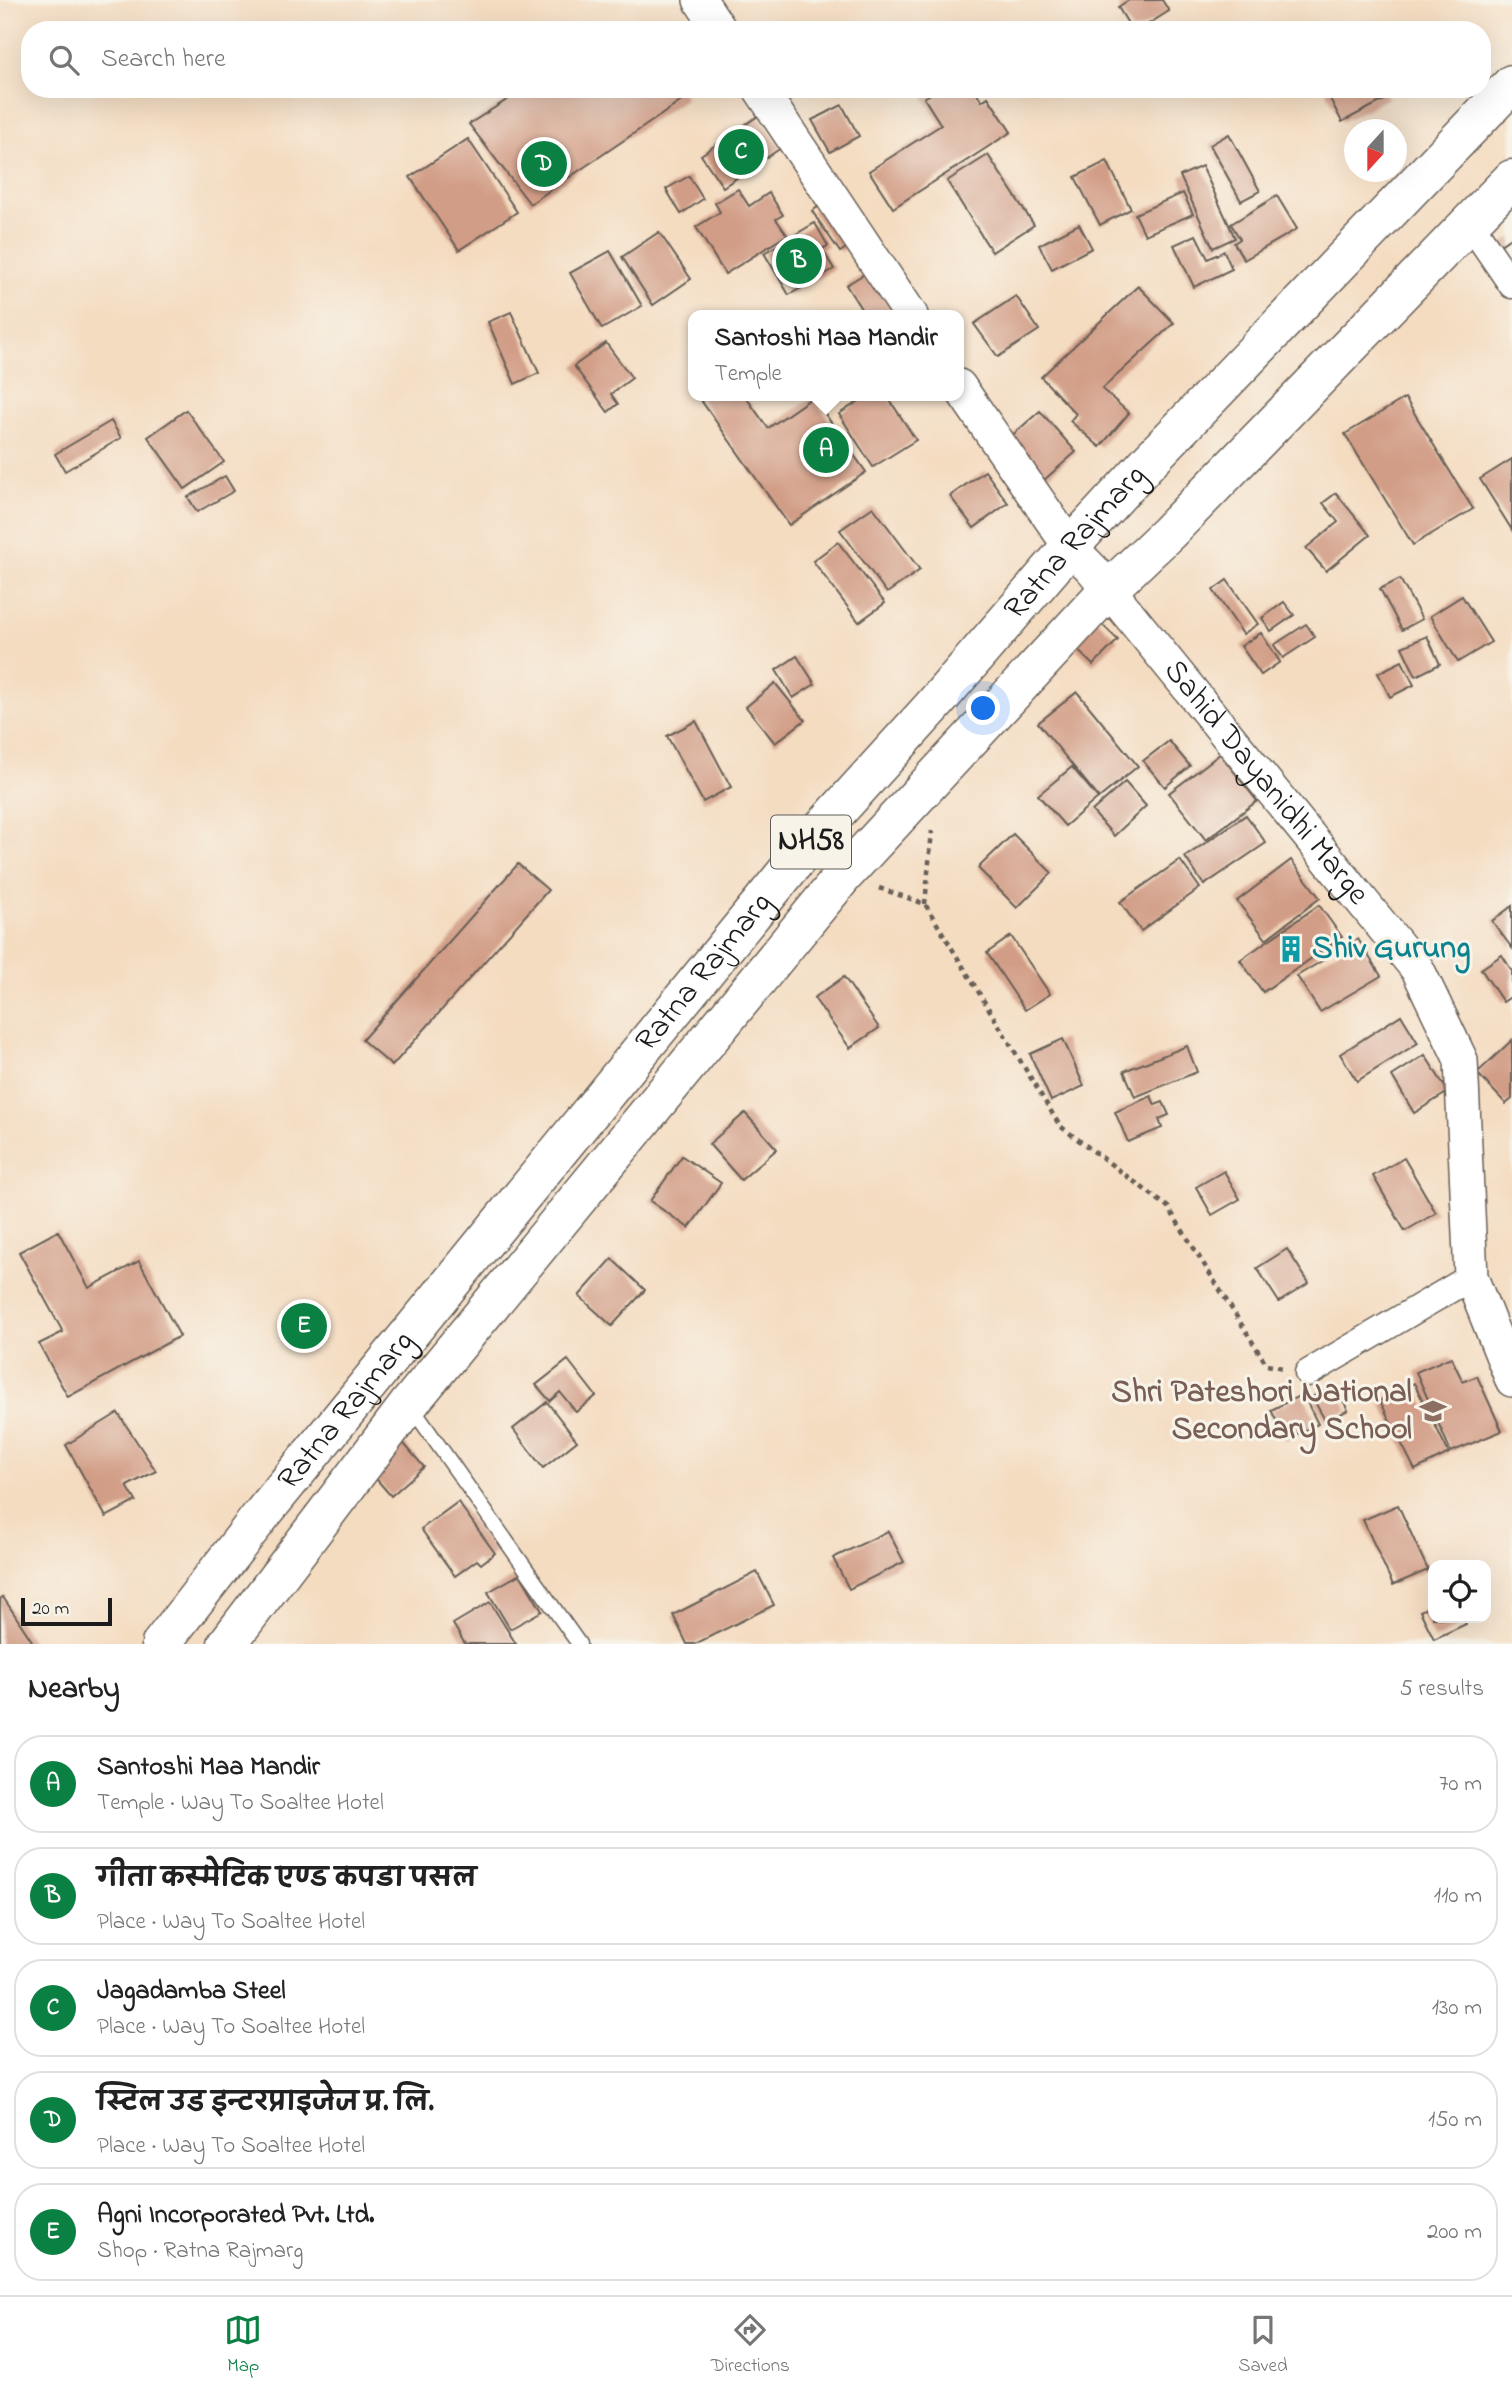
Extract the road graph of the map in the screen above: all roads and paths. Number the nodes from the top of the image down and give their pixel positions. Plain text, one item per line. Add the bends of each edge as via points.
1 (700, 0) edge
2 (714, 21) edge
3 (1512, 84) edge
4 (766, 98) edge
5 (1512, 179) edge
6 (1469, 222) junction
7 (1512, 285) edge
8 (908, 310) edge
9 (964, 393) edge
10 (1070, 547) junction
11 (1109, 589) junction
12 (933, 825) dead end
13 (843, 876) junction
14 (925, 904) junction
15 (1471, 1278) junction
16 (1308, 1373) joint
17 (1512, 1380) edge
18 (409, 1404) junction
19 (161, 1644) edge
20 (227, 1644) edge
21 (579, 1644) edge

1 - 2 street
3 - 10 highway, Ratna Rajmarg / NH58
4 - 8 street
5 - 6 highway, Ratna Rajmarg / NH58
6 - 7 street
6 - 11 highway, Ratna Rajmarg / NH58
9 - 10 street, Sahid Dayanidhi Marge
10 - 11 street, Sahid Dayanidhi Marge
10 - 19 highway, Ratna Rajmarg / NH58 via 824,826 267,1507
11 - 13 highway, Ratna Rajmarg / NH58
11 - 15 street, Sahid Dayanidhi Marge via 1418,970 1461,1060
12 - 14 path
13 - 14 path
13 - 18 highway, Ratna Rajmarg / NH58
14 - 16 path via 1060,1126 1168,1207 1267,1365
15 - 16 street
15 - 17 street, Sahid Dayanidhi Marge
18 - 20 highway, Ratna Rajmarg / NH58
18 - 21 lane

